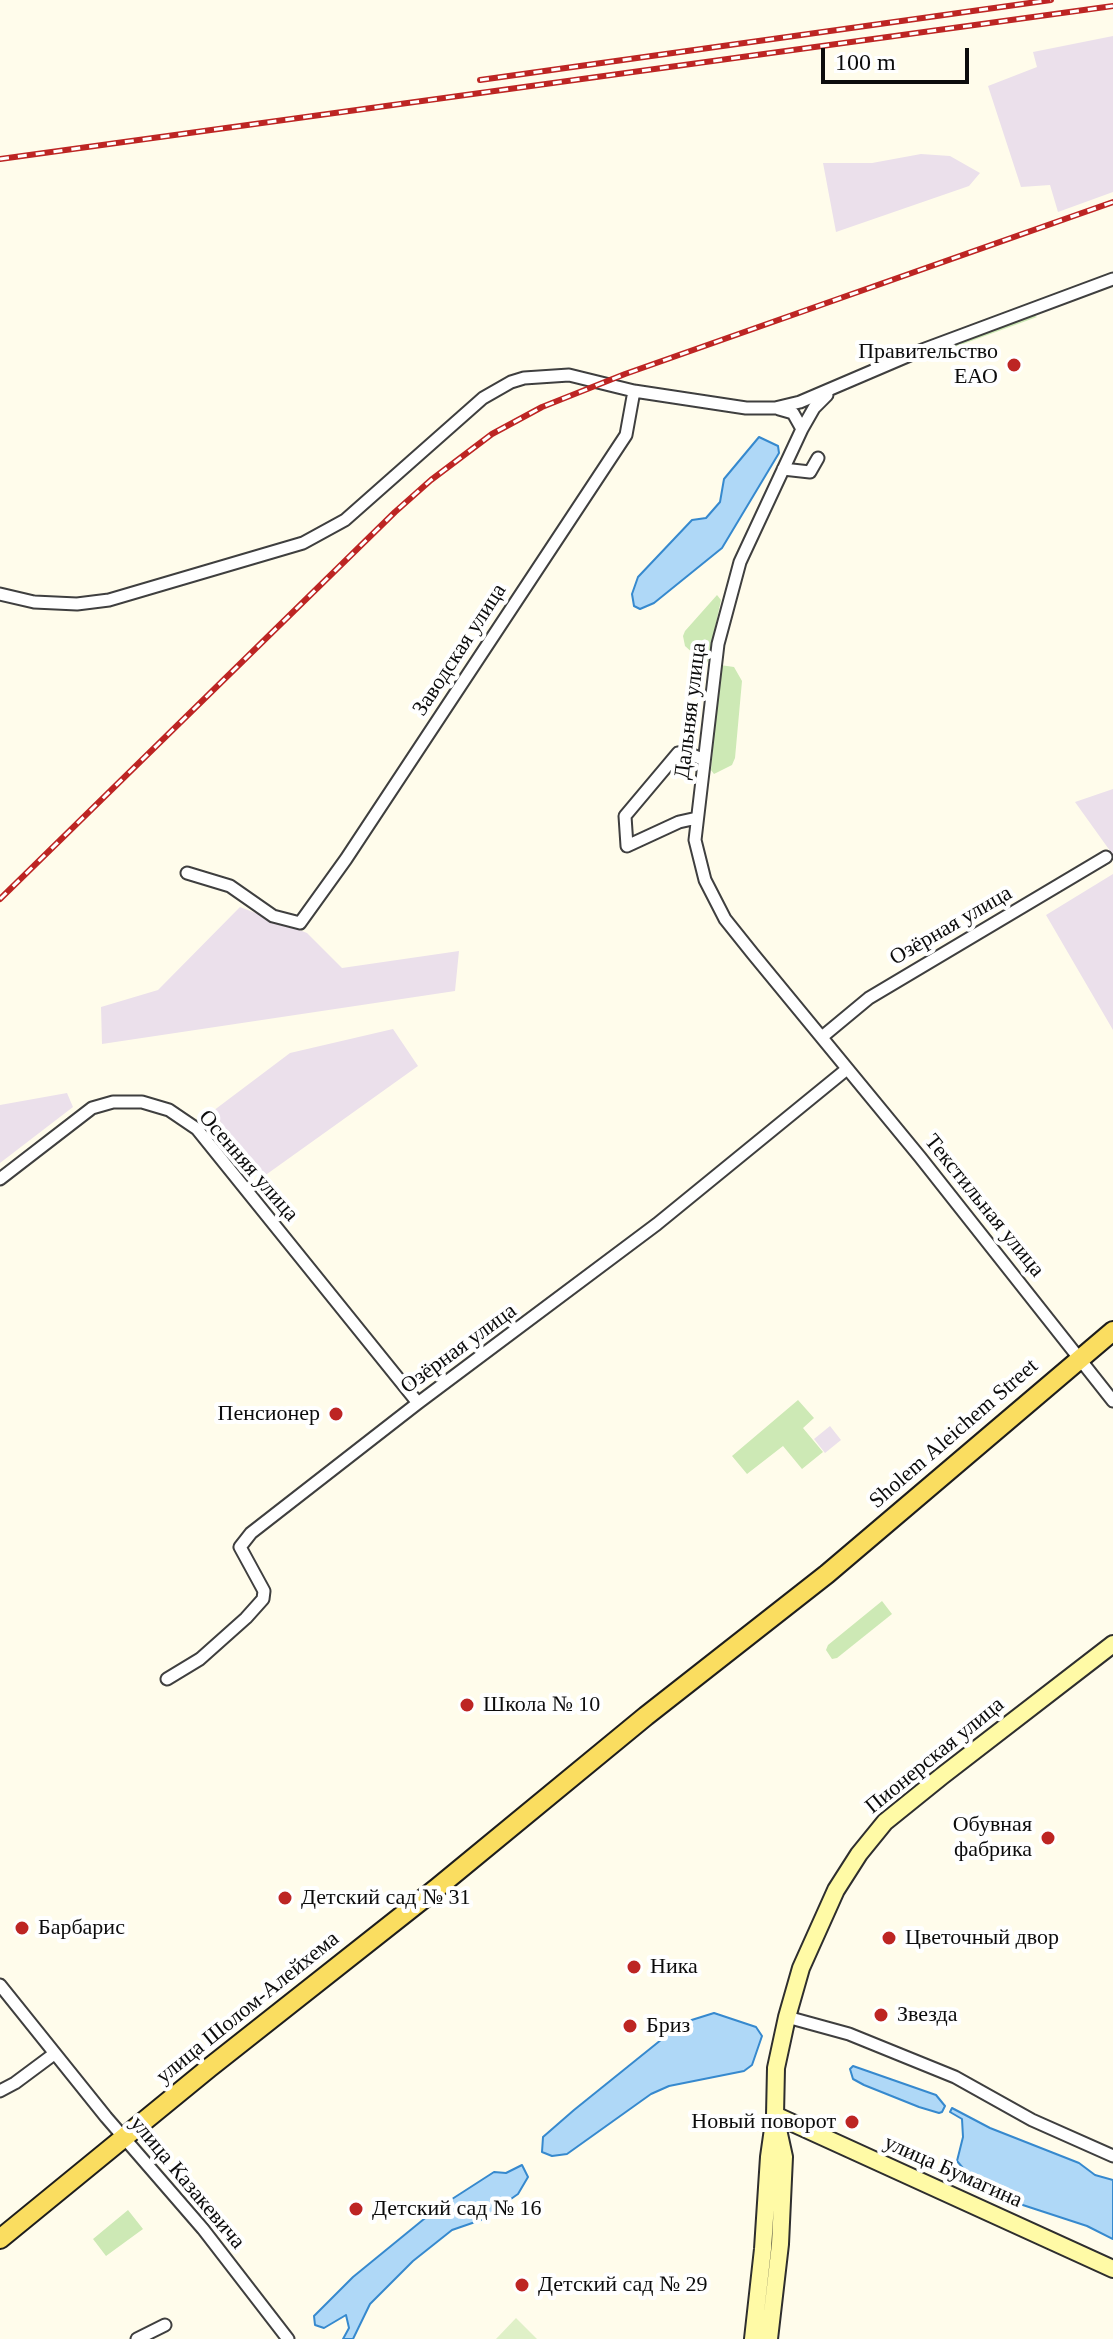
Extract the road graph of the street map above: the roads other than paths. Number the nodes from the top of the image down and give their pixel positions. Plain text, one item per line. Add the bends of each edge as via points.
1 (1113, 279) edge
2 (844, 384) junction
3 (634, 391) junction
4 (775, 408) junction
5 (802, 429) junction
6 (818, 458) dead end
7 (783, 469) junction
8 (0, 594) edge
9 (704, 760) junction
10 (697, 818) junction
11 (1106, 857) dead end
12 (187, 873) dead end
13 (822, 1037) junction
14 (847, 1069) junction
15 (0, 1179) edge
16 (1113, 1331) edge
17 (1079, 1358) junction
18 (1113, 1401) edge
19 (418, 1403) junction
20 (1113, 1644) edge
21 (167, 1679) dead end
22 (0, 1985) edge
23 (787, 2017) junction
24 (54, 2054) junction
25 (0, 2091) edge
26 (775, 2115) junction
27 (124, 2138) junction
28 (1113, 2156) edge
29 (0, 2239) edge
30 (1113, 2269) edge
31 (165, 2325) dead end
32 (137, 2339) edge
33 (288, 2339) edge
34 (753, 2339) edge
35 (769, 2339) edge

1 - 2 street
2 - 4 street
2 - 5 street, Дальняя улица via 822,398
3 - 4 street
3 - 8 street via 569,375 511,382 483,398 345,520 303,543 109,600 34,602
3 - 12 street, Заводская улица via 626,435 300,923 273,916 230,886
4 - 5 street via 793,413
5 - 7 street, Дальняя улица
6 - 7 street via 810,472
7 - 9 street, Дальняя улица via 740,562 718,644
9 - 10 street, Дальняя улица
9 - 10 street via 678,753 625,816 627,846
10 - 13 street, Дальняя улица via 695,840 705,880 725,919
11 - 13 street, Озёрная улица via 869,998
13 - 14 street, Текстильная улица
14 - 17 street, Текстильная улица
14 - 19 street, Озёрная улица via 657,1224
15 - 19 street, Осенняя улица via 92,1108 142,1102 169,1110 197,1129
16 - 17 main road, Sholem Aleichem Street
17 - 18 street, Текстильная улица
17 - 27 main road, Sholem Aleichem Street via 827,1574
19 - 21 street, Озёрная улица via 244,1540 240,1547 264,1591 263,1599 200,1659
20 - 23 main road, Пионерская улица via 908,1803 869,1841 836,1890 801,1968
22 - 24 street
23 - 26 main road, Пионерская улица via 776,2068
23 - 28 street via 849,2034 955,2077 1032,2120
24 - 25 street
24 - 27 street, улица Казакевича
26 - 30 main road, улица Бумагина
26 - 34 main road, Пионерская улица
26 - 35 main road, Пионерская улица via 784,2157
27 - 29 main road
27 - 33 street, улица Казакевича
31 - 32 street

